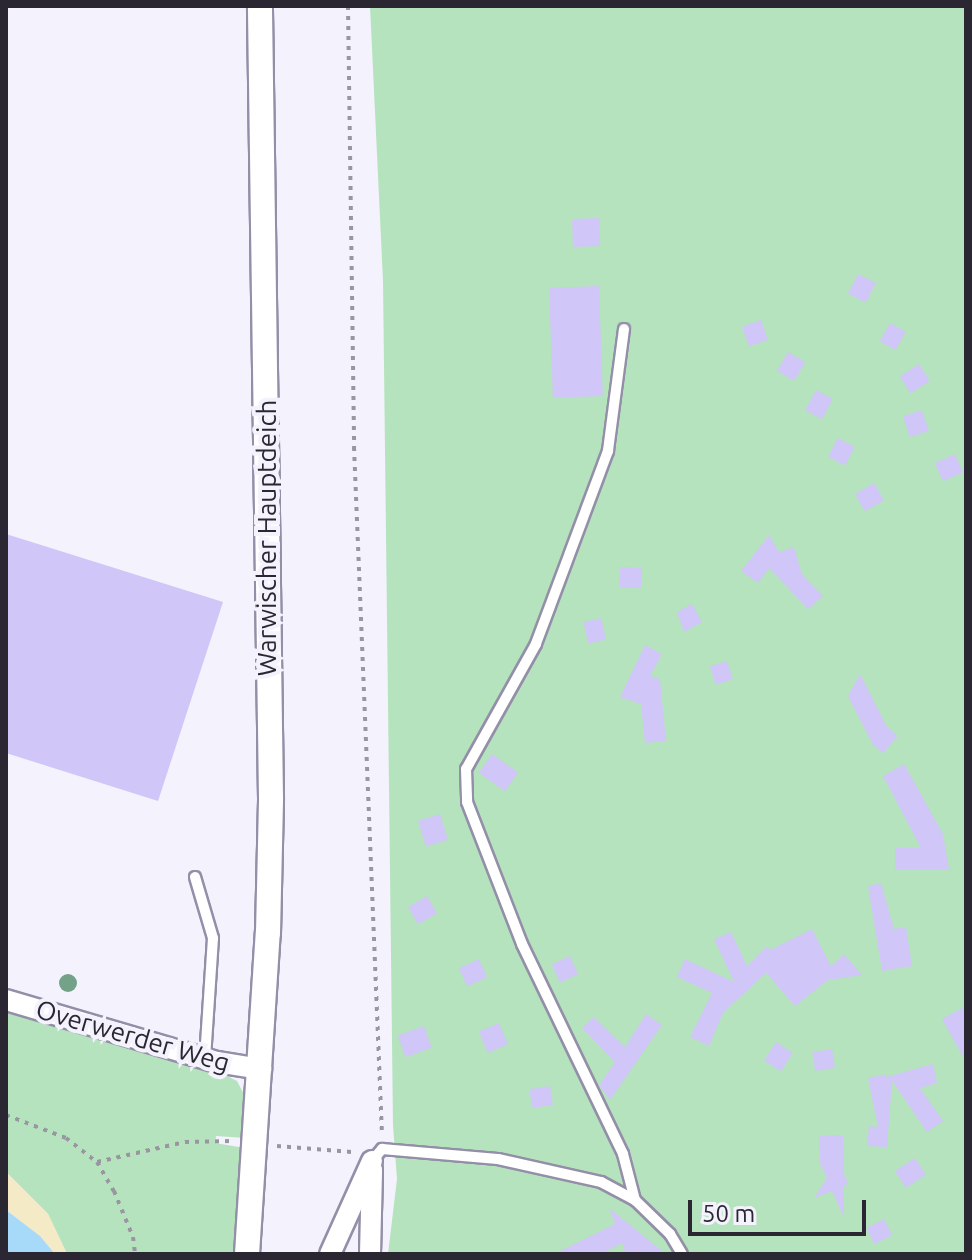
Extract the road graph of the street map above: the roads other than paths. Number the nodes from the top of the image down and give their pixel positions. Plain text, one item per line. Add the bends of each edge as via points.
1 (260, 6) edge
2 (624, 329) dead end
3 (195, 877) dead end
4 (6, 1000) edge
5 (205, 1058) junction
6 (261, 1069) junction
7 (369, 1154) junction
8 (635, 1200) junction
9 (247, 1254) edge
10 (330, 1254) edge
11 (370, 1254) edge
12 (682, 1254) edge

1 - 6 street, Warwischer Hauptdeich via 271,798
2 - 8 lane via 608,451 536,644 466,769 467,802 516,930 623,1154
3 - 5 lane via 213,938
4 - 5 street, Overwerder Weg
5 - 6 street, Overwerder Weg
6 - 9 street, Warwischer Hauptdeich
7 - 8 lane via 498,1159 601,1182
7 - 10 street
7 - 11 street
8 - 12 lane via 670,1234

